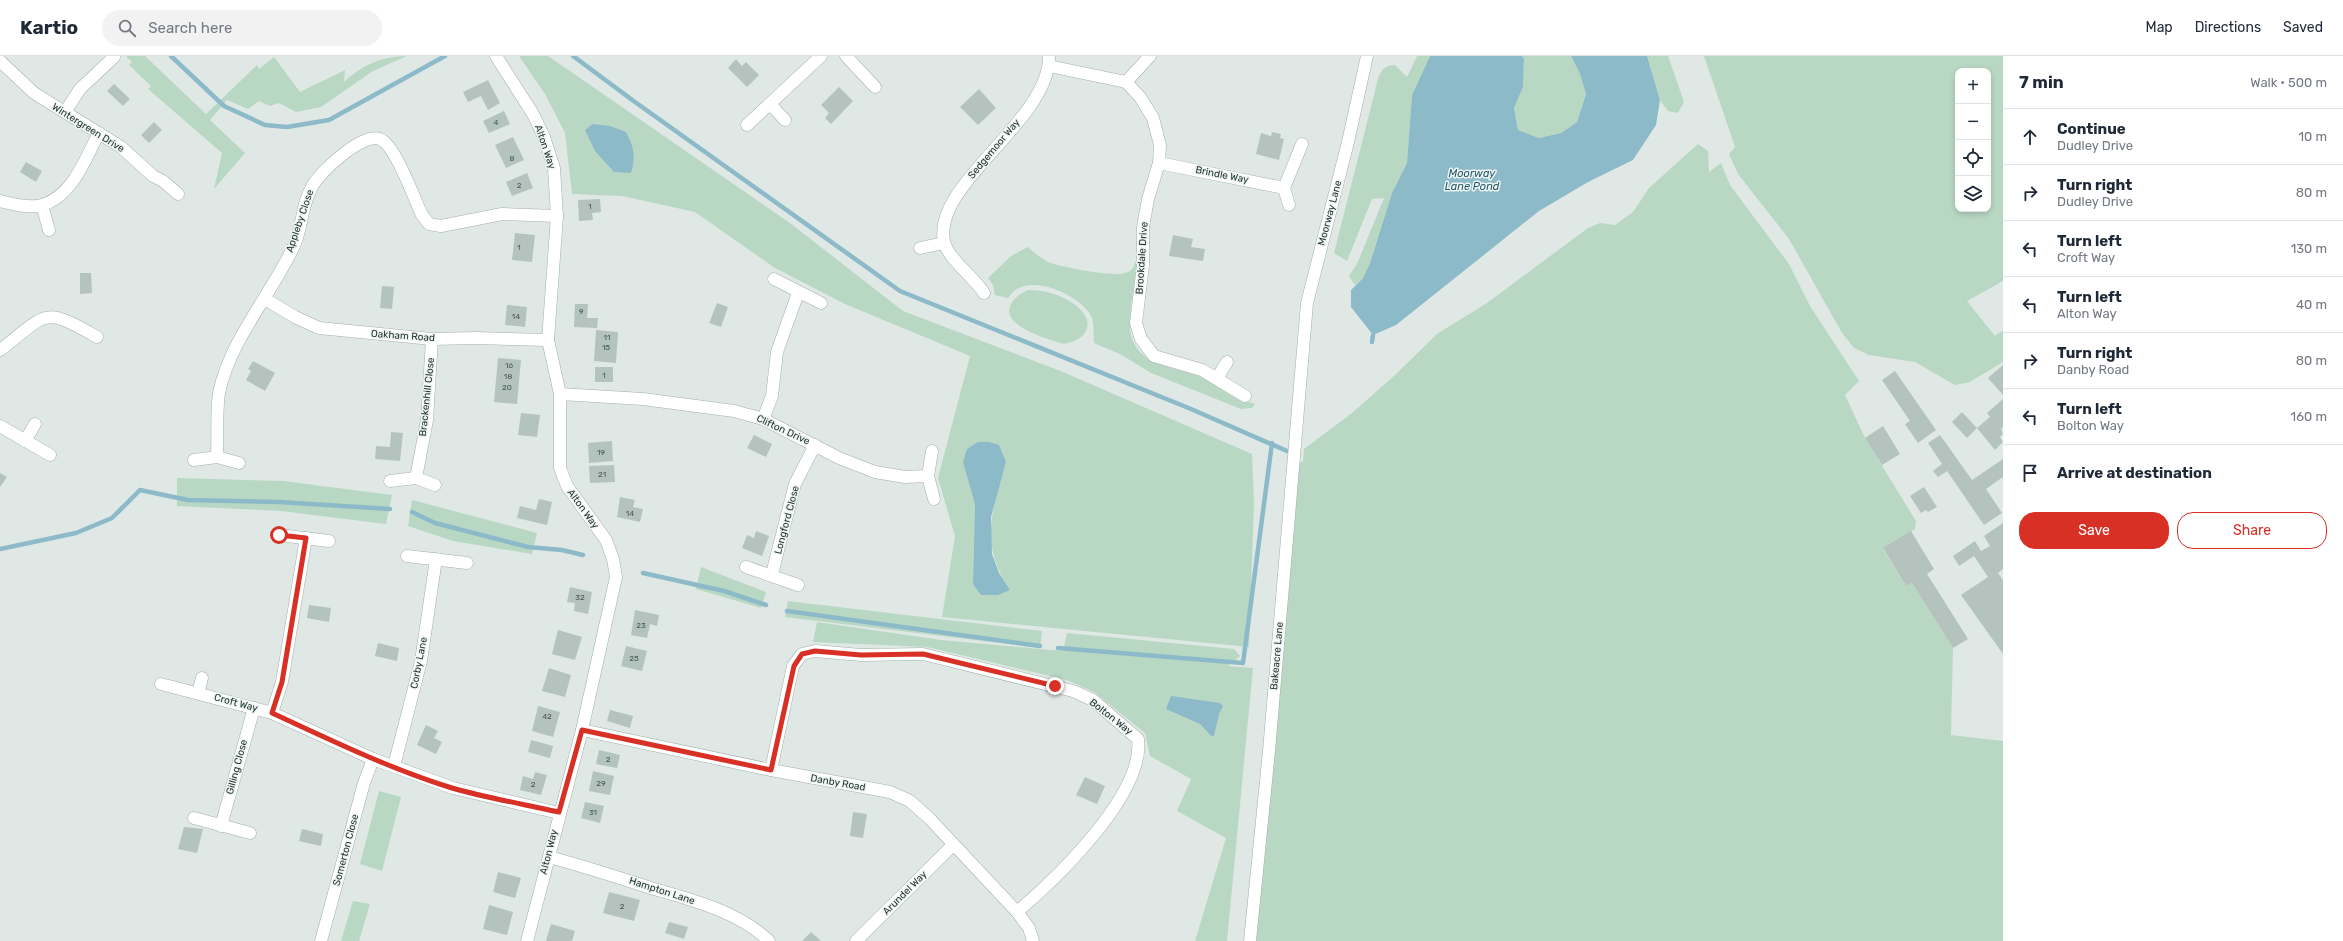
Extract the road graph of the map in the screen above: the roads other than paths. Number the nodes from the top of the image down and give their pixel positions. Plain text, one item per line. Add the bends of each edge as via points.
1 (113, 56) edge
2 (496, 56) edge
3 (821, 56) edge
4 (846, 56) edge
5 (1150, 56) edge
6 (1367, 56) edge
7 (0, 61) edge
8 (1049, 61) edge
9 (1126, 82) junction
10 (875, 87) dead end
11 (770, 104) junction
12 (65, 112) junction
13 (785, 120) dead end
14 (747, 125) dead end
15 (99, 133) junction
16 (1302, 144) dead end
17 (1160, 163) junction
18 (1284, 188) junction
19 (178, 194) dead end
20 (0, 201) edge
21 (42, 205) junction
22 (1289, 205) dead end
23 (557, 216) junction
24 (49, 230) dead end
25 (944, 243) junction
26 (920, 248) dead end
27 (774, 279) dead end
28 (798, 293) junction
29 (984, 293) dead end
30 (265, 299) junction
31 (821, 303) dead end
32 (97, 337) dead end
33 (432, 339) junction
34 (548, 340) junction
35 (0, 350) edge
36 (1227, 362) dead end
37 (1302, 371) joint
38 (1217, 378) junction
39 (560, 394) junction
40 (1245, 396) dead end
41 (763, 419) junction
42 (35, 424) dead end
43 (0, 426) edge
44 (25, 441) junction
45 (815, 445) junction
46 (932, 452) dead end
47 (50, 455) dead end
48 (217, 457) junction
49 (194, 460) dead end
50 (239, 463) dead end
51 (928, 476) junction
52 (416, 478) junction
53 (390, 481) dead end
54 (435, 485) dead end
55 (934, 499) dead end
56 (279, 535) dead end
57 (306, 538) junction
58 (329, 541) dead end
59 (407, 556) dead end
60 (436, 559) junction
61 (467, 563) dead end
62 (746, 567) dead end
63 (772, 574) junction
64 (798, 585) dead end
65 (202, 678) dead end
66 (161, 684) dead end
67 (198, 693) junction
68 (254, 708) junction
69 (272, 713) junction
70 (582, 730) junction
71 (373, 759) junction
72 (394, 766) junction
73 (771, 770) junction
74 (559, 812) junction
75 (194, 818) dead end
76 (221, 826) junction
77 (250, 833) dead end
78 (953, 845) junction
79 (549, 857) junction
80 (1017, 912) junction
81 (321, 941) edge
82 (527, 941) edge
83 (769, 941) edge
84 (856, 941) edge
85 (1033, 941) edge
86 (1250, 941) edge

1 - 12 street via 80,89
2 - 23 street, Alton Way via 524,98 544,137 554,168
3 - 11 street
4 - 10 street
5 - 9 street
6 - 37 street, Moorway Lane via 1307,303
7 - 12 street, Wintergreen Drive via 21,83
8 - 9 street
8 - 25 street, Sedgemoor Way via 1041,87 1023,115 952,202 942,226
9 - 17 street, Brookdale Drive via 1140,97 1153,118 1160,145
11 - 13 street
11 - 14 street
12 - 15 street, Wintergreen Drive
15 - 19 street, Wintergreen Drive via 121,147 153,176
15 - 21 street via 80,172 59,196
16 - 18 street
17 - 18 street, Brindle Way
17 - 38 street, Brookdale Drive via 1148,199 1143,227 1144,265 1136,323 1141,339 1154,356 1202,370
18 - 22 street
20 - 21 street
21 - 24 street
23 - 30 street, Appleby Close via 502,214 441,226 429,224 422,215 390,147 380,139 370,139 343,153 325,168 313,185 307,197 294,247
23 - 34 street, Alton Way
25 - 26 street
25 - 29 street via 952,256 977,281
27 - 28 street
28 - 31 street
28 - 41 street via 777,352 772,396
30 - 33 street, Oakham Road via 320,328
30 - 48 street, Appleby Close via 231,355 219,394
32 - 35 street via 69,321 54,316 43,317
33 - 34 street, Oakham Road
33 - 52 street, Brackenhill Close via 426,420
34 - 39 street, Alton Way
36 - 38 street
37 - 86 street, Bakeacre Lane
38 - 40 street, Brookdale Drive
39 - 41 street, Clifton Drive via 643,399 734,411
39 - 70 street, Alton Way via 560,468 567,486 606,540 616,577
41 - 45 street, Clifton Drive
42 - 44 street
43 - 44 street
44 - 47 street
45 - 51 street, Clifton Drive via 839,458 876,472 904,477
45 - 63 street, Longford Close via 795,484
46 - 51 street
48 - 49 street
48 - 50 street
51 - 55 street
52 - 53 street
52 - 54 street
56 - 57 street
57 - 58 street
57 - 69 street via 282,682
59 - 60 street
60 - 61 street
60 - 72 street, Corby Lane via 421,661
62 - 63 street
63 - 64 street
65 - 67 street
66 - 67 street, Croft Way
67 - 68 street, Croft Way
68 - 69 street, Croft Way
68 - 76 street, Gilling Close
69 - 71 street, Croft Way
70 - 73 street, Danby Road
70 - 74 street, Alton Way
71 - 72 street, Croft Way
71 - 81 street, Somerton Close via 364,783
72 - 74 street, Croft Way via 453,788
73 - 78 street, Danby Road via 890,792 910,801
73 - 80 street, Bolton Way via 794,666 802,654 815,651 861,655 923,654 1055,686 1093,700 1138,739 1137,763 1119,797 1087,845 1051,884
74 - 79 street, Alton Way
75 - 76 street
76 - 77 street
78 - 80 street, Danby Road
78 - 84 street, Arundel Way
79 - 82 street, Alton Way
79 - 83 street, Hampton Lane via 686,898 726,913 761,933
80 - 85 street, Danby Road via 1029,928

